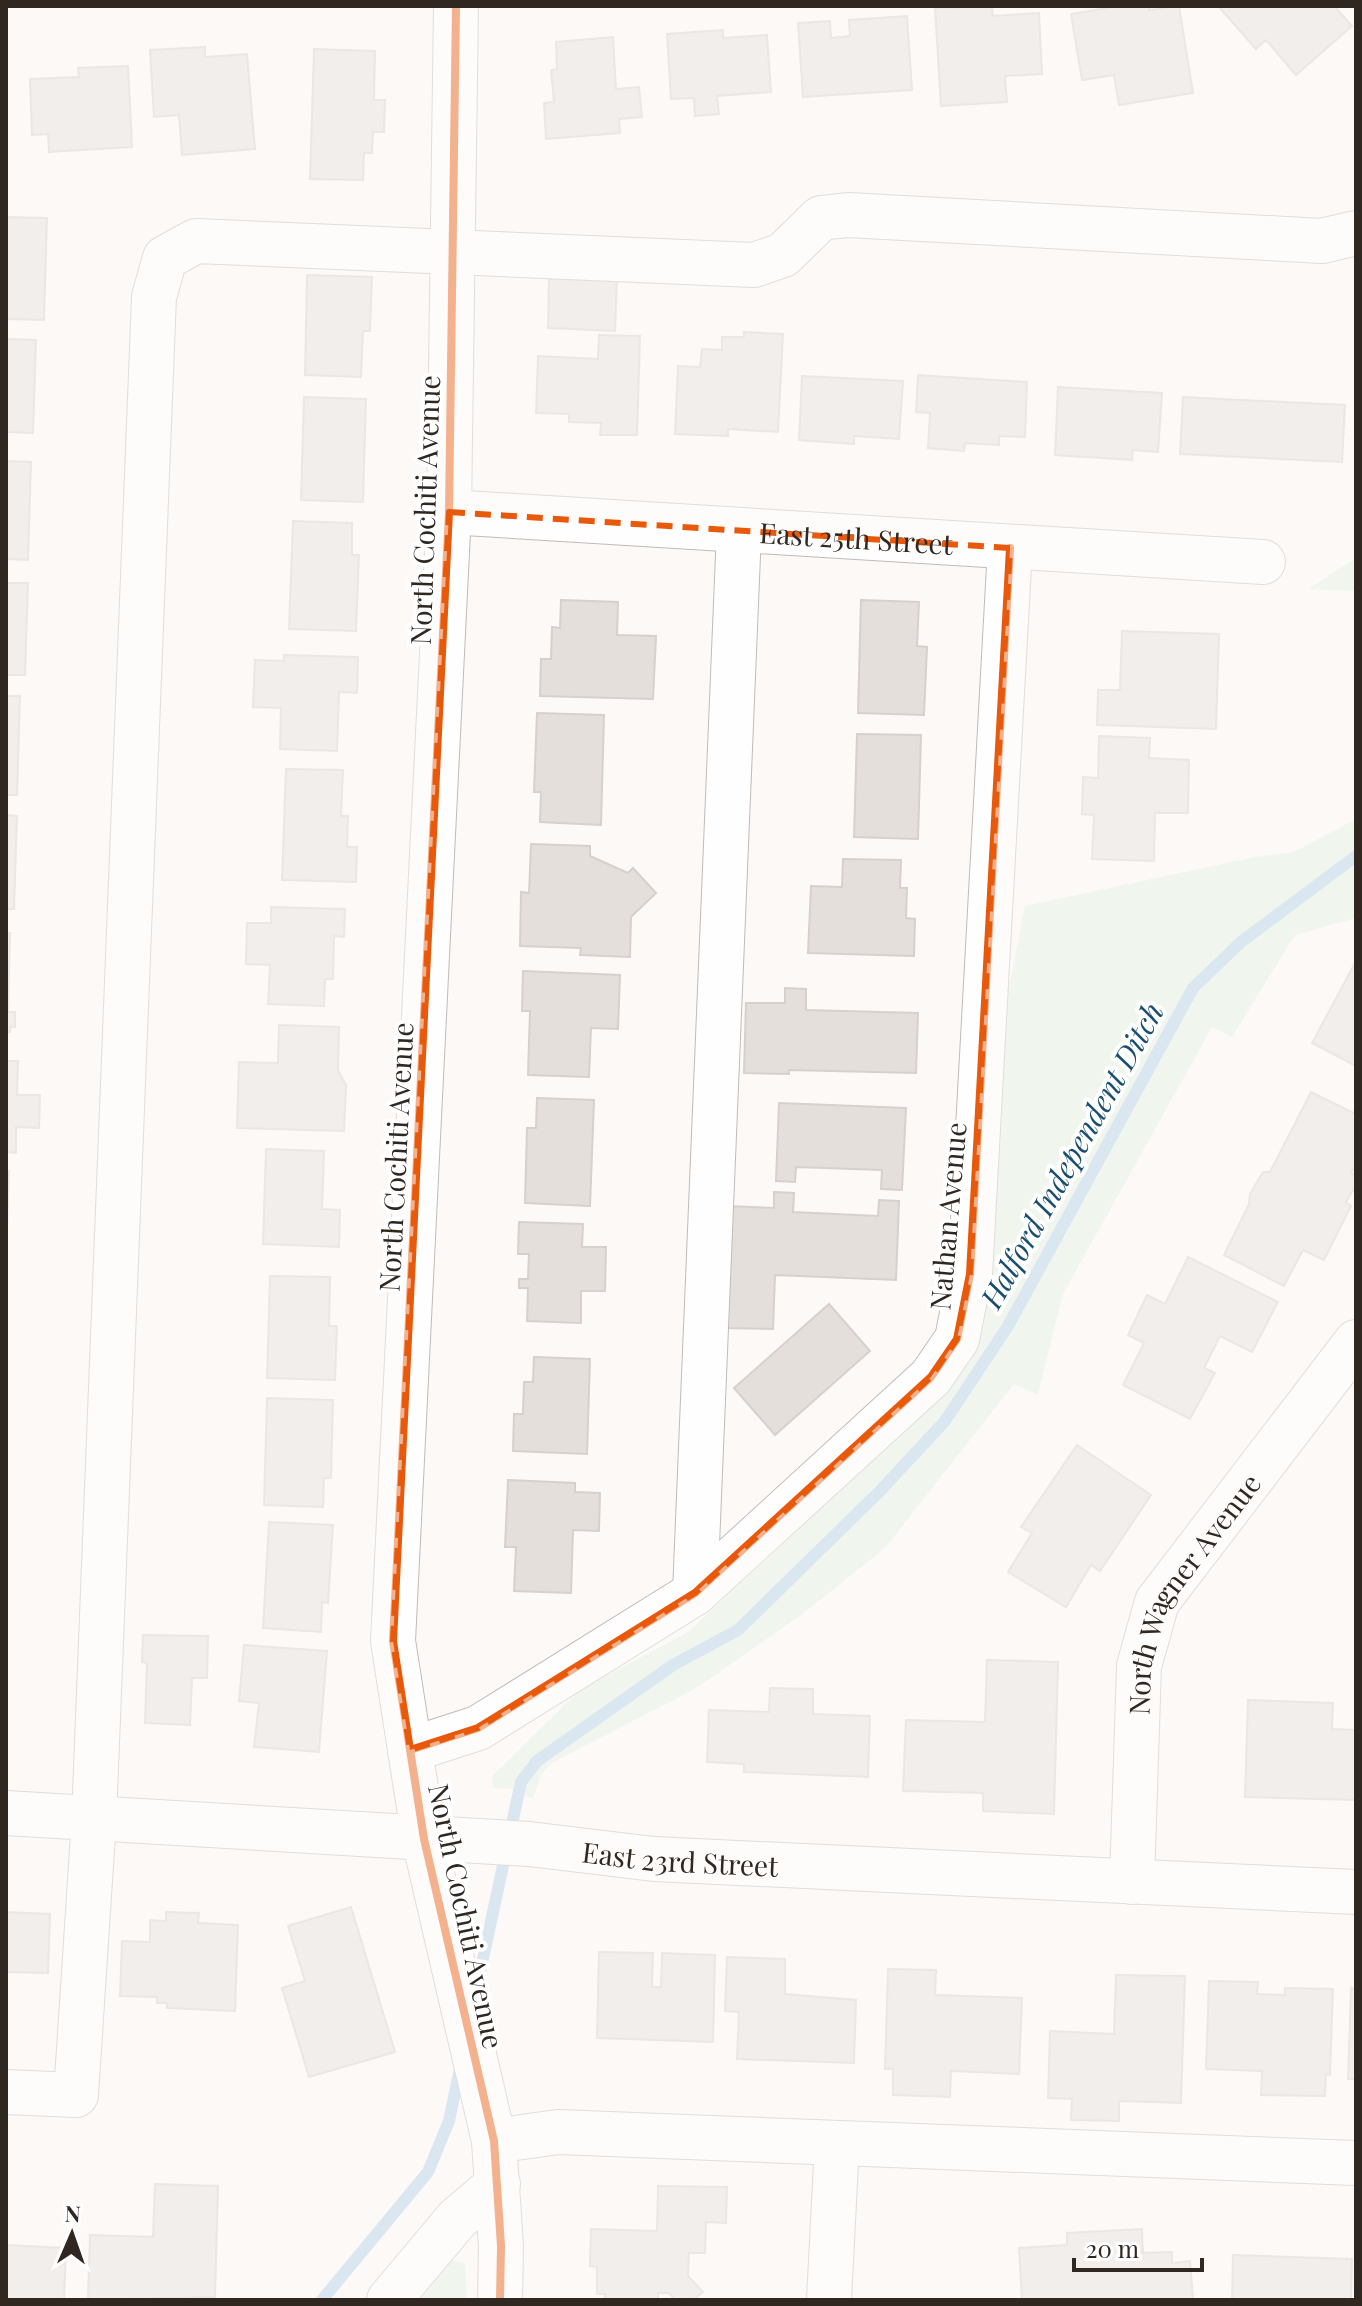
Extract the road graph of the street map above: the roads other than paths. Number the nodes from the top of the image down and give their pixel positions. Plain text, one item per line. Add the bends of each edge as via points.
1 (456, 6) edge
2 (1356, 233) edge
3 (452, 250) junction
4 (449, 512) junction
5 (739, 531) junction
6 (1010, 548) junction
7 (1263, 562) dead end
8 (1356, 1342) edge
9 (695, 1593) junction
10 (410, 1750) junction
11 (6, 1813) edge
12 (94, 1819) junction
13 (424, 1839) junction
14 (1132, 1882) junction
15 (1356, 1892) edge
16 (6, 2092) edge
17 (494, 2141) junction
18 (837, 2143) junction
19 (1356, 2163) edge
20 (498, 2184) junction
21 (389, 2300) edge
22 (500, 2300) edge
23 (829, 2300) edge

1 - 3 street, North Cochiti Avenue
2 - 3 street via 1322,241 848,215 821,218 783,255 754,265
3 - 4 street, North Cochiti Avenue
3 - 12 street via 196,241 165,258 154,297
4 - 5 street, East 25th Street
4 - 10 street, North Cochiti Avenue via 393,1641
5 - 6 street, East 25th Street
5 - 9 street
6 - 7 street, East 25th Street
6 - 9 street, Nathan Avenue via 970,1274 957,1339 931,1377
8 - 14 street, North Wagner Avenue via 1157,1602 1139,1666
9 - 10 street, Nathan Avenue via 478,1728
10 - 13 street, North Cochiti Avenue
11 - 12 street, East 23rd Street
12 - 13 street, East 23rd Street
12 - 16 street via 76,2095
13 - 14 street, East 23rd Street via 529,1844 654,1859
13 - 17 street, North Cochiti Avenue
14 - 15 street, East 23rd Street
17 - 18 street via 558,2132
17 - 20 street, North Cochiti Avenue
18 - 19 street
18 - 23 street
20 - 21 street via 457,2219
20 - 22 street, North Cochiti Avenue

